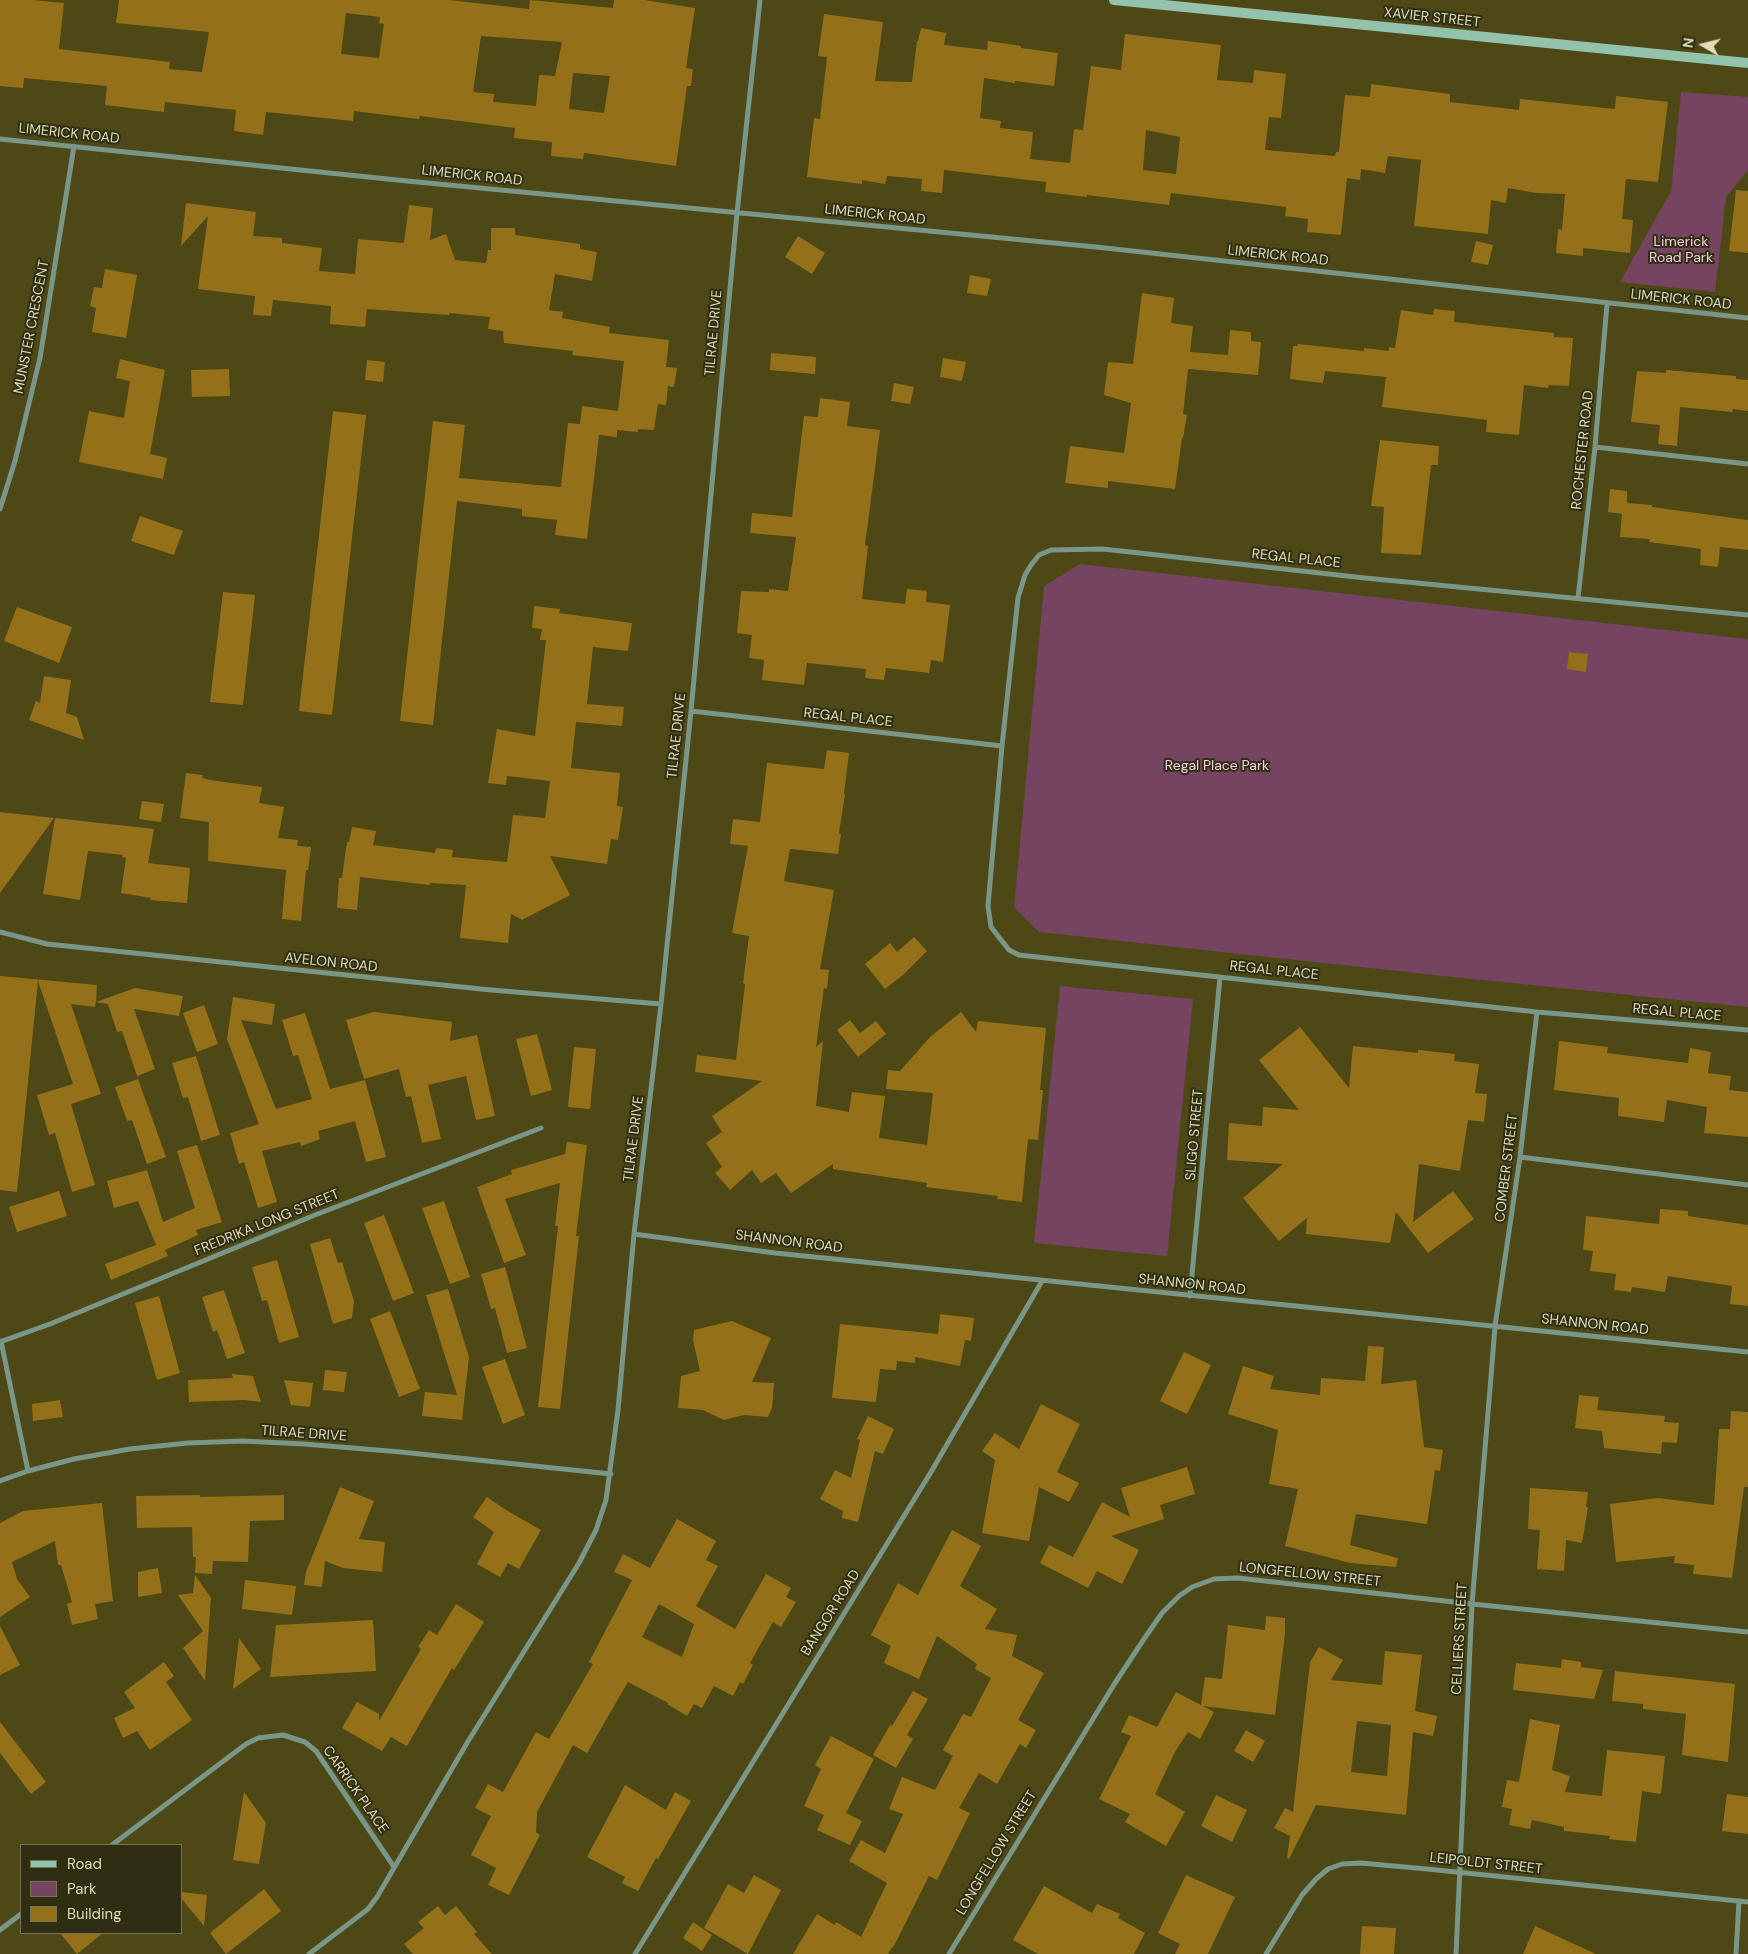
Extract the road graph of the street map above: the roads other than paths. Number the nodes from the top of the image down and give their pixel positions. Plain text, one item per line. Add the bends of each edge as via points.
1 (760, 0) edge
2 (1114, 0) edge
3 (1748, 63) edge
4 (0, 139) edge
5 (74, 146) junction
6 (737, 213) junction
7 (1607, 304) junction
8 (1748, 318) edge
9 (1595, 447) junction
10 (1748, 464) edge
11 (0, 509) edge
12 (1578, 598) junction
13 (1748, 615) edge
14 (691, 711) junction
15 (1002, 746) junction
16 (0, 932) edge
17 (1220, 977) junction
18 (661, 1004) junction
19 (1537, 1012) junction
20 (1748, 1030) edge
21 (541, 1128) dead end
22 (1520, 1157) junction
23 (1748, 1185) edge
24 (634, 1234) junction
25 (1042, 1281) junction
26 (1190, 1296) junction
27 (1496, 1326) junction
28 (1, 1341) edge
29 (1748, 1352) edge
30 (28, 1471) junction
31 (611, 1474) junction
32 (0, 1481) edge
33 (1472, 1604) junction
34 (1748, 1632) edge
35 (113, 1844) edge
36 (394, 1867) junction
37 (1461, 1874) junction
38 (1739, 1901) junction
39 (1748, 1902) edge
40 (20, 1915) edge
41 (0, 1930) edge
42 (309, 1954) edge
43 (635, 1954) edge
44 (949, 1954) edge
45 (1266, 1954) edge
46 (1456, 1954) edge
47 (1736, 1954) edge

1 - 6 street, TILRAE DRIVE
2 - 3 main road, XAVIER STREET
4 - 5 street, LIMERICK ROAD
5 - 6 street, LIMERICK ROAD
5 - 11 street, MUNSTER CRESCENT via 40,358
6 - 7 street, LIMERICK ROAD via 1096,248
6 - 14 street, TILRAE DRIVE
7 - 8 street, LIMERICK ROAD
7 - 9 street, ROCHESTER ROAD
9 - 10 street
9 - 12 street, ROCHESTER ROAD
12 - 13 street, REGAL PLACE
12 - 15 street, REGAL PLACE via 1103,549 1051,550 1039,555 1031,565 1018,598
14 - 15 street, REGAL PLACE
14 - 18 street, TILRAE DRIVE
15 - 17 street, REGAL PLACE via 988,906 991,927 1009,950 1019,955
16 - 18 street, AVELON ROAD via 47,944
17 - 19 street, REGAL PLACE
17 - 26 street, SLIGO STREET
18 - 24 street, TILRAE DRIVE
19 - 20 street, REGAL PLACE
19 - 22 street, COMBER STREET
21 - 28 street, FREDRIKA LONG STREET
22 - 23 street
22 - 27 street, COMBER STREET
24 - 25 street, SHANNON ROAD via 775,1253
24 - 31 street, TILRAE DRIVE
25 - 26 street, SHANNON ROAD
25 - 43 street, BANGOR ROAD via 931,1472
26 - 27 street, SHANNON ROAD
27 - 29 street, SHANNON ROAD
27 - 33 street, CELLIERS STREET
28 - 30 street, FREDRIKA LONG STREET
30 - 31 street, TILRAE DRIVE via 130,1449 243,1441 401,1452
30 - 32 street, TILRAE DRIVE
31 - 36 street, TILRAE DRIVE via 596,1530 579,1563
33 - 34 street, LONGFELLOW STREET
33 - 37 street, CELLIERS STREET
33 - 44 street, LONGFELLOW STREET via 1238,1578 1214,1579 1192,1587 1162,1613 1114,1683
35 - 36 street, CARRICK PLACE via 246,1744 258,1738 283,1735 305,1742 316,1751
36 - 42 street via 368,1908
37 - 38 street, LEIPOLDT STREET
37 - 45 street, LEIPOLDT STREET via 1361,1863 1328,1869 1302,1895
37 - 46 street, CELLIERS STREET
38 - 39 street, LEIPOLDT STREET
38 - 47 street
40 - 41 street

